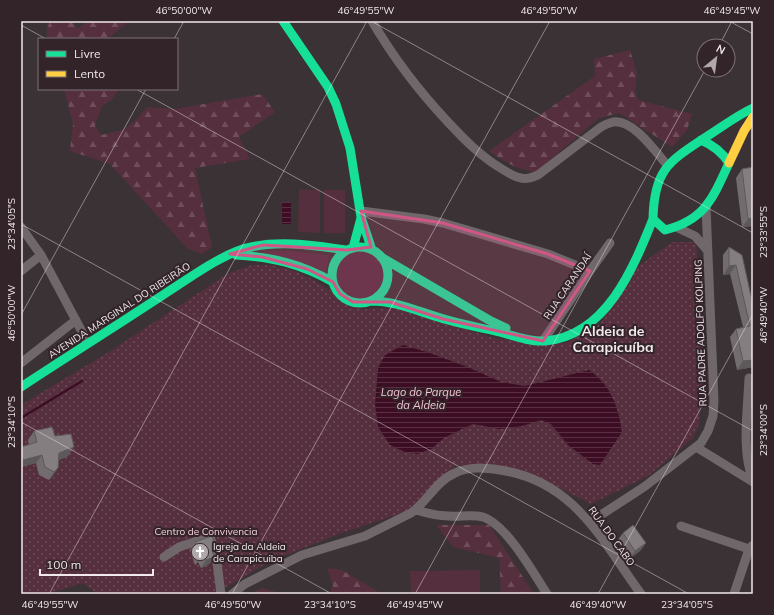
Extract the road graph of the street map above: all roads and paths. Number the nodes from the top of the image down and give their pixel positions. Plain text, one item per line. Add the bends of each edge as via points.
1 (283, 21) edge
2 (372, 21) edge
3 (753, 108) edge
4 (753, 117) edge
5 (701, 140) junction
6 (729, 163) junction
7 (667, 165) junction
8 (706, 207) junction
9 (361, 214) junction
10 (653, 219) junction
11 (21, 227) edge
12 (678, 228) junction
13 (659, 235) junction
14 (610, 243) dead end
15 (350, 249) junction
16 (372, 250) junction
17 (708, 251) junction
18 (639, 252) junction
19 (230, 254) junction
20 (41, 255) junction
21 (381, 257) junction
22 (590, 270) junction
23 (21, 271) edge
24 (333, 282) junction
25 (371, 301) junction
26 (76, 320) junction
27 (527, 339) junction
28 (543, 341) junction
29 (88, 343) junction
30 (21, 363) edge
31 (750, 378) dead end
32 (21, 387) edge
33 (696, 447) junction
34 (753, 479) edge
35 (753, 482) edge
36 (416, 510) junction
37 (590, 522) junction
38 (682, 526) dead end
39 (751, 547) edge
40 (164, 557) dead end
41 (221, 594) edge
42 (232, 594) edge
43 (548, 594) edge
44 (641, 594) edge
45 (734, 594) edge

1 - 9 main road via 324,81 336,104 350,148
2 - 7 street via 383,41 417,88 466,141 508,173 529,179 538,175 601,127 612,122 622,122 632,128
3 - 5 main road
4 - 6 main road
5 - 6 main road via 722,153
5 - 7 main road
6 - 8 main road
7 - 10 main road via 659,178 655,192
8 - 12 main road via 692,221
8 - 17 street, RUA PADRE ADOLFO KOLPING
9 - 15 main road
9 - 16 main road
9 - 22 street via 444,223 548,254
10 - 13 main road
10 - 18 main road
11 - 20 street
12 - 13 main road
12 - 17 street, RUA PADRE ADOLFO KOLPING via 695,236
13 - 18 main road
14 - 22 street, RUA CARANDAÍ
15 - 16 main road, AVENIDA MARGINAL DO RIBEIRÃO via 363,247
15 - 19 main road, AVENIDA MARGINAL DO RIBEIRÃO via 263,245
15 - 24 main road via 336,260 333,267
16 - 21 main road
17 - 33 street, RUA PADRE ADOLFO KOLPING via 714,400 713,416 708,431
18 - 28 main road via 612,300 594,321 566,337
19 - 24 main road via 262,256 283,261
19 - 29 main road, AVENIDA MARGINAL DO RIBEIRÃO
20 - 23 street
20 - 26 street
21 - 25 main road via 386,264 387,282 384,290
21 - 27 main road via 489,320
22 - 28 street, RUA CARANDAÍ
24 - 25 main road via 345,299 362,303
25 - 27 main road via 390,302 444,319
26 - 29 street
26 - 30 street
27 - 28 main road
29 - 32 main road, AVENIDA MARGINAL DO RIBEIRÃO
31 - 34 street via 747,412 748,456
33 - 35 street
33 - 37 street, RUA PADRE ADOLFO KOLPING via 644,487
36 - 37 street, RUA DO CABO via 447,477 470,469 488,469 527,476 562,495
36 - 42 street via 365,536 302,555 245,584
36 - 43 street via 448,516 473,515 493,522 515,546
37 - 44 street, RUA DO CABO
38 - 39 street
39 - 45 street
40 - 41 street via 179,547 210,537 216,554

